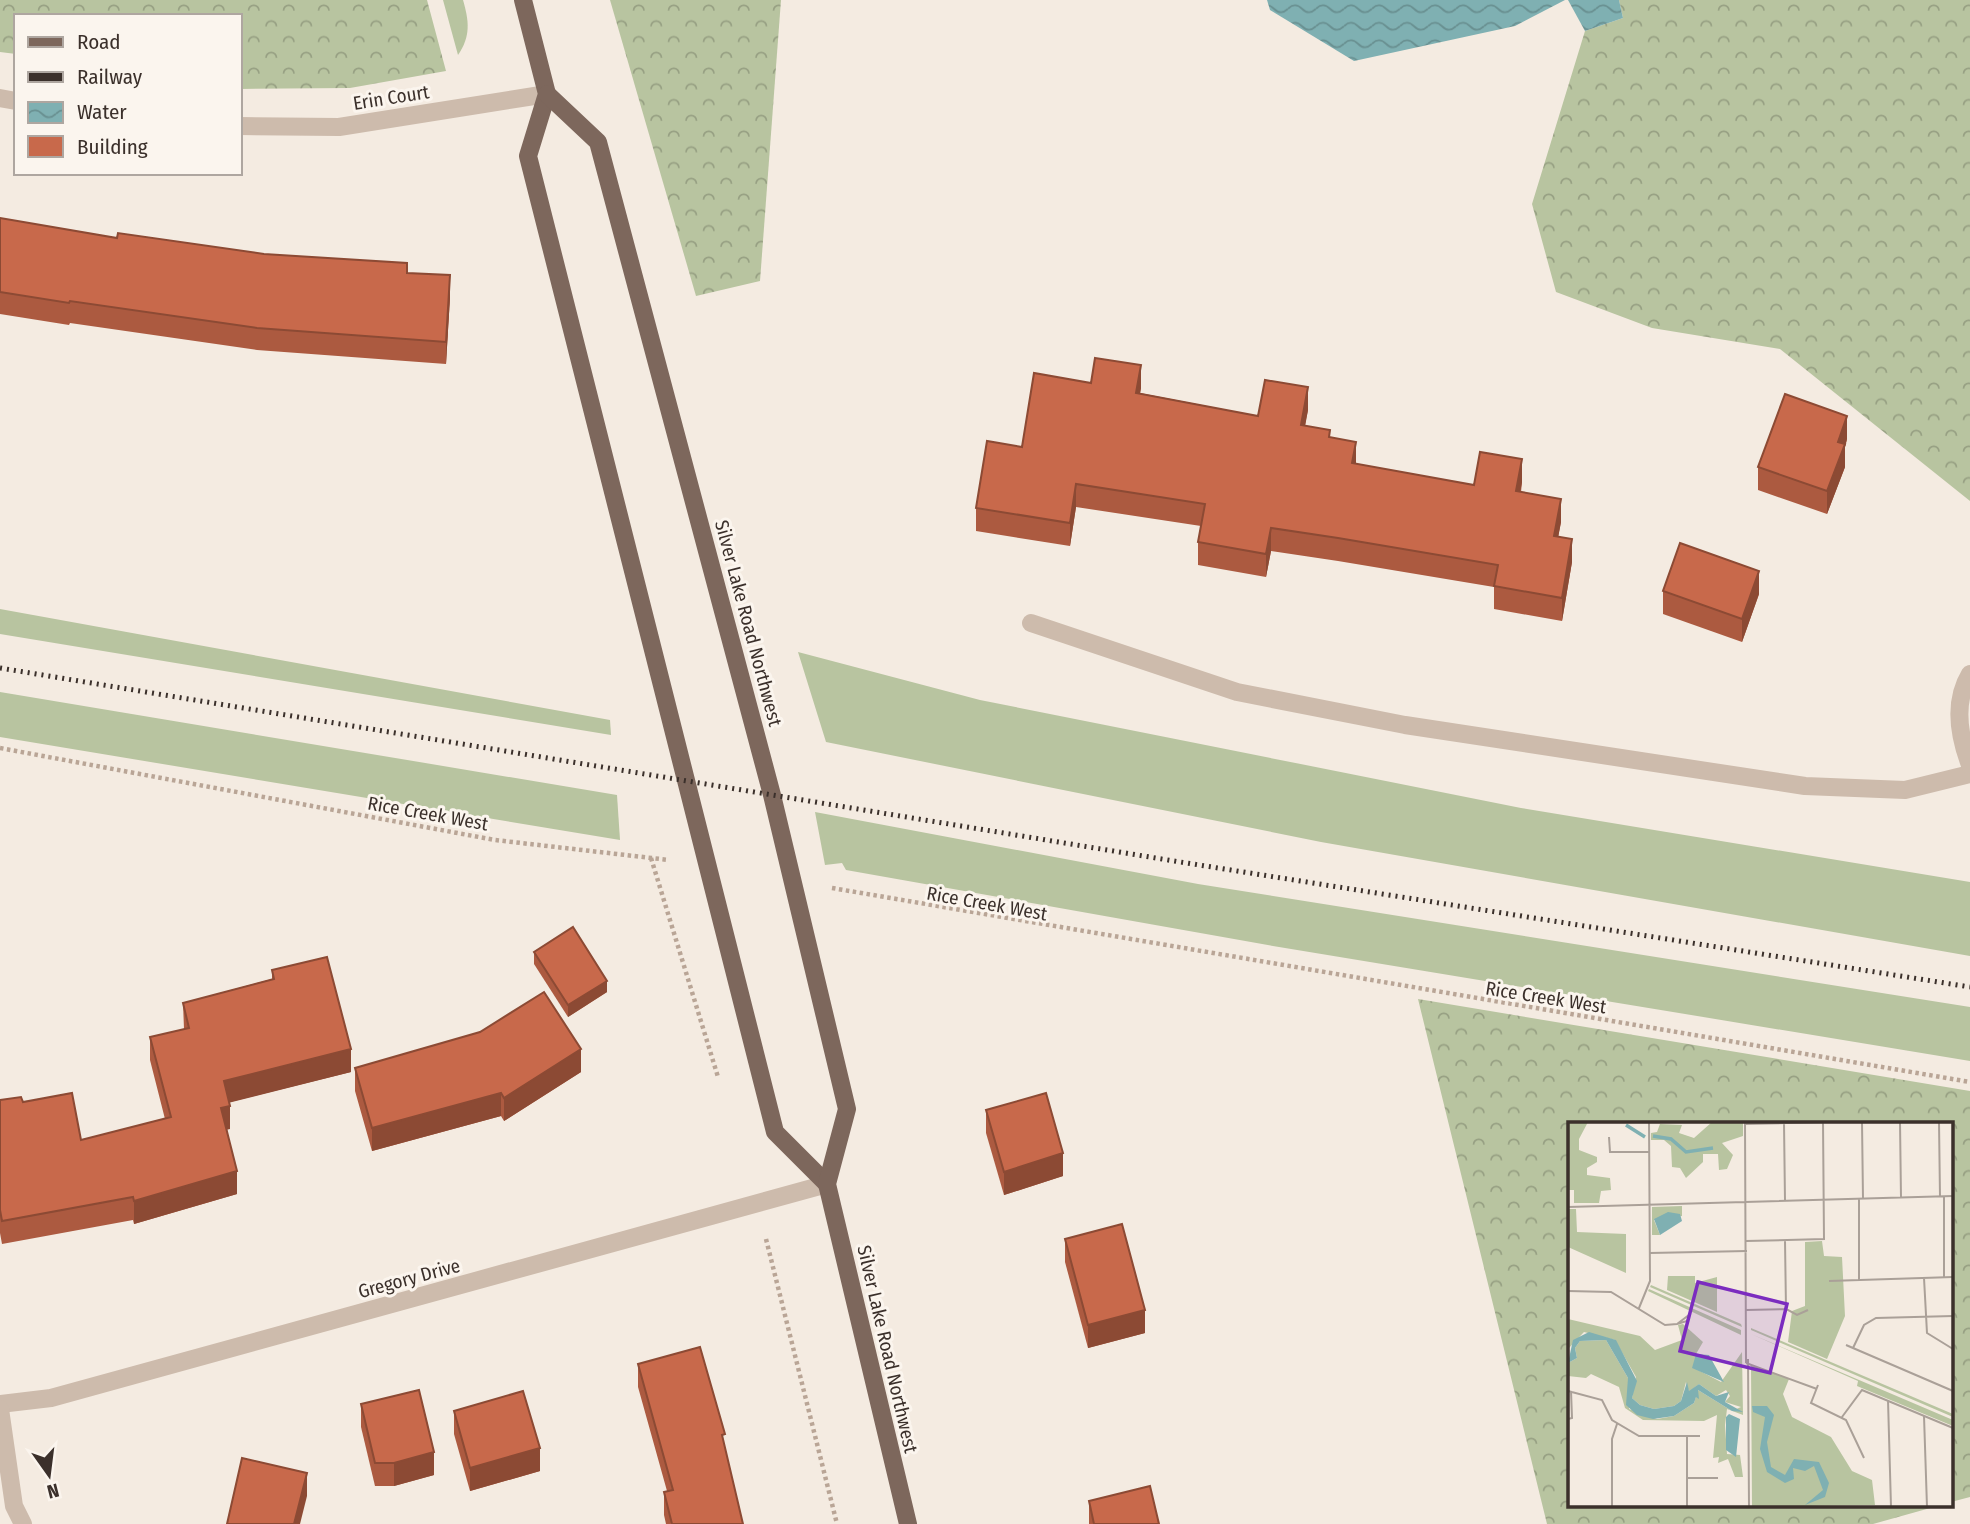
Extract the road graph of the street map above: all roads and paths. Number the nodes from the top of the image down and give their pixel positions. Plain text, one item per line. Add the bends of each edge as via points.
1 (523, 0) edge
2 (547, 94) junction
3 (242, 126) edge
4 (1031, 623) dead end
5 (1970, 674) edge
6 (0, 748) edge
7 (1970, 765) edge
8 (1970, 774) edge
9 (708, 864) junction
10 (792, 878) junction
11 (1970, 1082) edge
12 (827, 1184) junction
13 (0, 1406) edge
14 (23, 1524) edge
15 (908, 1524) edge

1 - 2 main road
2 - 3 street, Erin Court via 339,127
2 - 9 main road via 528,156
2 - 10 main road, Silver Lake Road Northwest via 598,142
4 - 8 street via 1237,692 1405,725 1805,786 1905,790
5 - 7 street via 1962,687 1959,715 1962,746
6 - 9 path, Rice Creek West via 495,840
9 - 12 main road via 775,1132
10 - 11 path, Rice Creek West via 854,894
10 - 12 main road, Silver Lake Road Northwest via 847,1109
12 - 13 street, Gregory Drive via 51,1398
12 - 15 main road, Silver Lake Road Northwest
13 - 14 street via 14,1506

